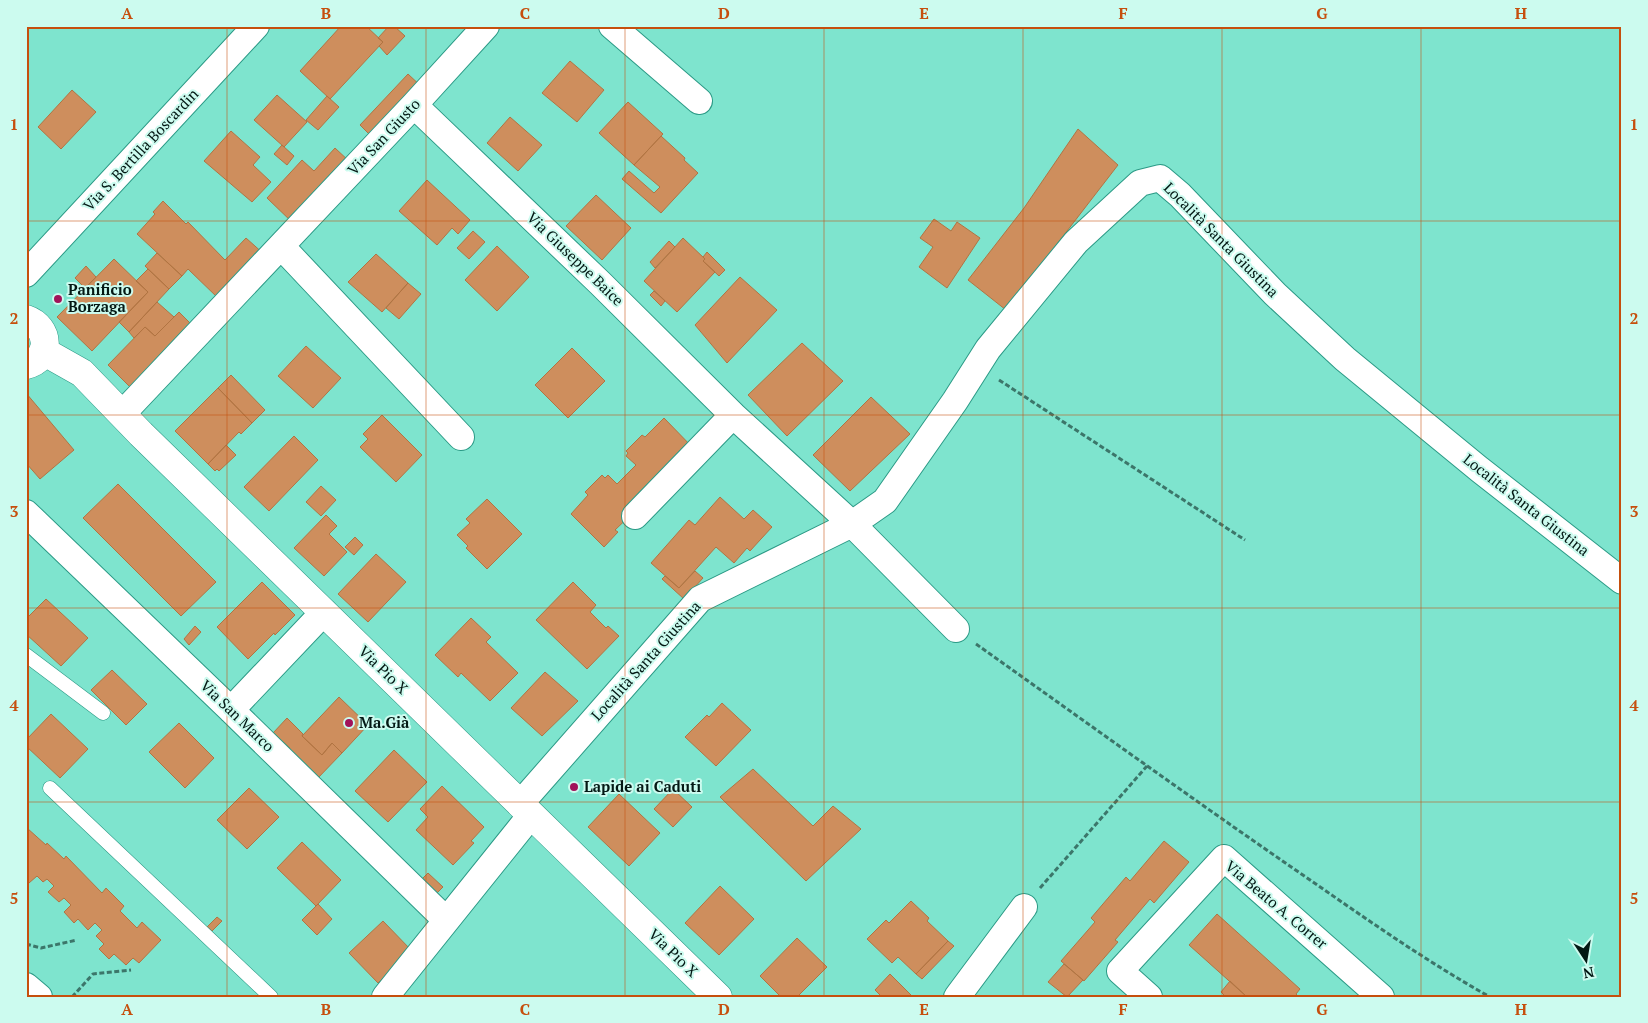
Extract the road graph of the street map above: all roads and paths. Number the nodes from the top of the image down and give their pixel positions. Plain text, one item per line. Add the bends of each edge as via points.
1 (256, 26) edge
2 (486, 26) edge
3 (612, 26) edge
4 (699, 101) dead end
5 (414, 105) junction
6 (281, 246) junction
7 (26, 274) edge
8 (26, 319) edge
9 (35, 358) edge
10 (977, 366) junction
11 (122, 413) junction
12 (733, 415) junction
13 (461, 437) dead end
14 (26, 513) edge
15 (635, 516) dead end
16 (852, 524) junction
17 (1246, 540) dead end
18 (1622, 581) edge
19 (324, 612) junction
20 (956, 629) joint
21 (26, 655) edge
22 (231, 710) junction
23 (103, 713) dead end
24 (1147, 766) junction
25 (50, 788) dead end
26 (525, 809) junction
27 (1024, 907) joint
28 (446, 920) junction
29 (77, 940) dead end
30 (26, 944) edge
31 (131, 970) dead end
32 (26, 986) edge
33 (39, 997) edge
34 (72, 997) edge
35 (271, 997) edge
36 (385, 997) edge
37 (718, 997) edge
38 (957, 997) edge
39 (1149, 997) edge
40 (1382, 997) edge
41 (1490, 997) edge

1 - 7 street, Via S. Bertilla Boscardin
2 - 5 street, Via San Giusto
3 - 4 street
5 - 6 street, Via San Giusto
5 - 12 street, Via Giuseppe Baice
6 - 11 street, Via San Giusto
6 - 13 street
8 - 9 street, Via Pio X via 38,325 45,338
9 - 11 street, Via Pio X via 82,372
10 - 16 street, Località Santa Giustina via 885,501
10 - 17 path
10 - 18 street, Località Santa Giustina via 1076,242 1140,183 1160,178 1345,360
11 - 19 street, Via Pio X
12 - 15 street
12 - 16 street, Via Giuseppe Baice
14 - 22 street, Via San Marco
16 - 20 street
16 - 26 street, Località Santa Giustina via 700,599
19 - 22 street
19 - 26 street, Via Pio X
20 - 24 path
21 - 23 lane
22 - 28 street, Via San Marco
24 - 27 path
24 - 41 path via 1356,911
25 - 35 lane
26 - 28 street
26 - 37 street, Via Pio X
27 - 38 street
28 - 36 street
29 - 30 path via 41,948
31 - 34 path via 93,974
32 - 33 street
39 - 40 street, Via Beato A. Correr via 1120,971 1224,858

